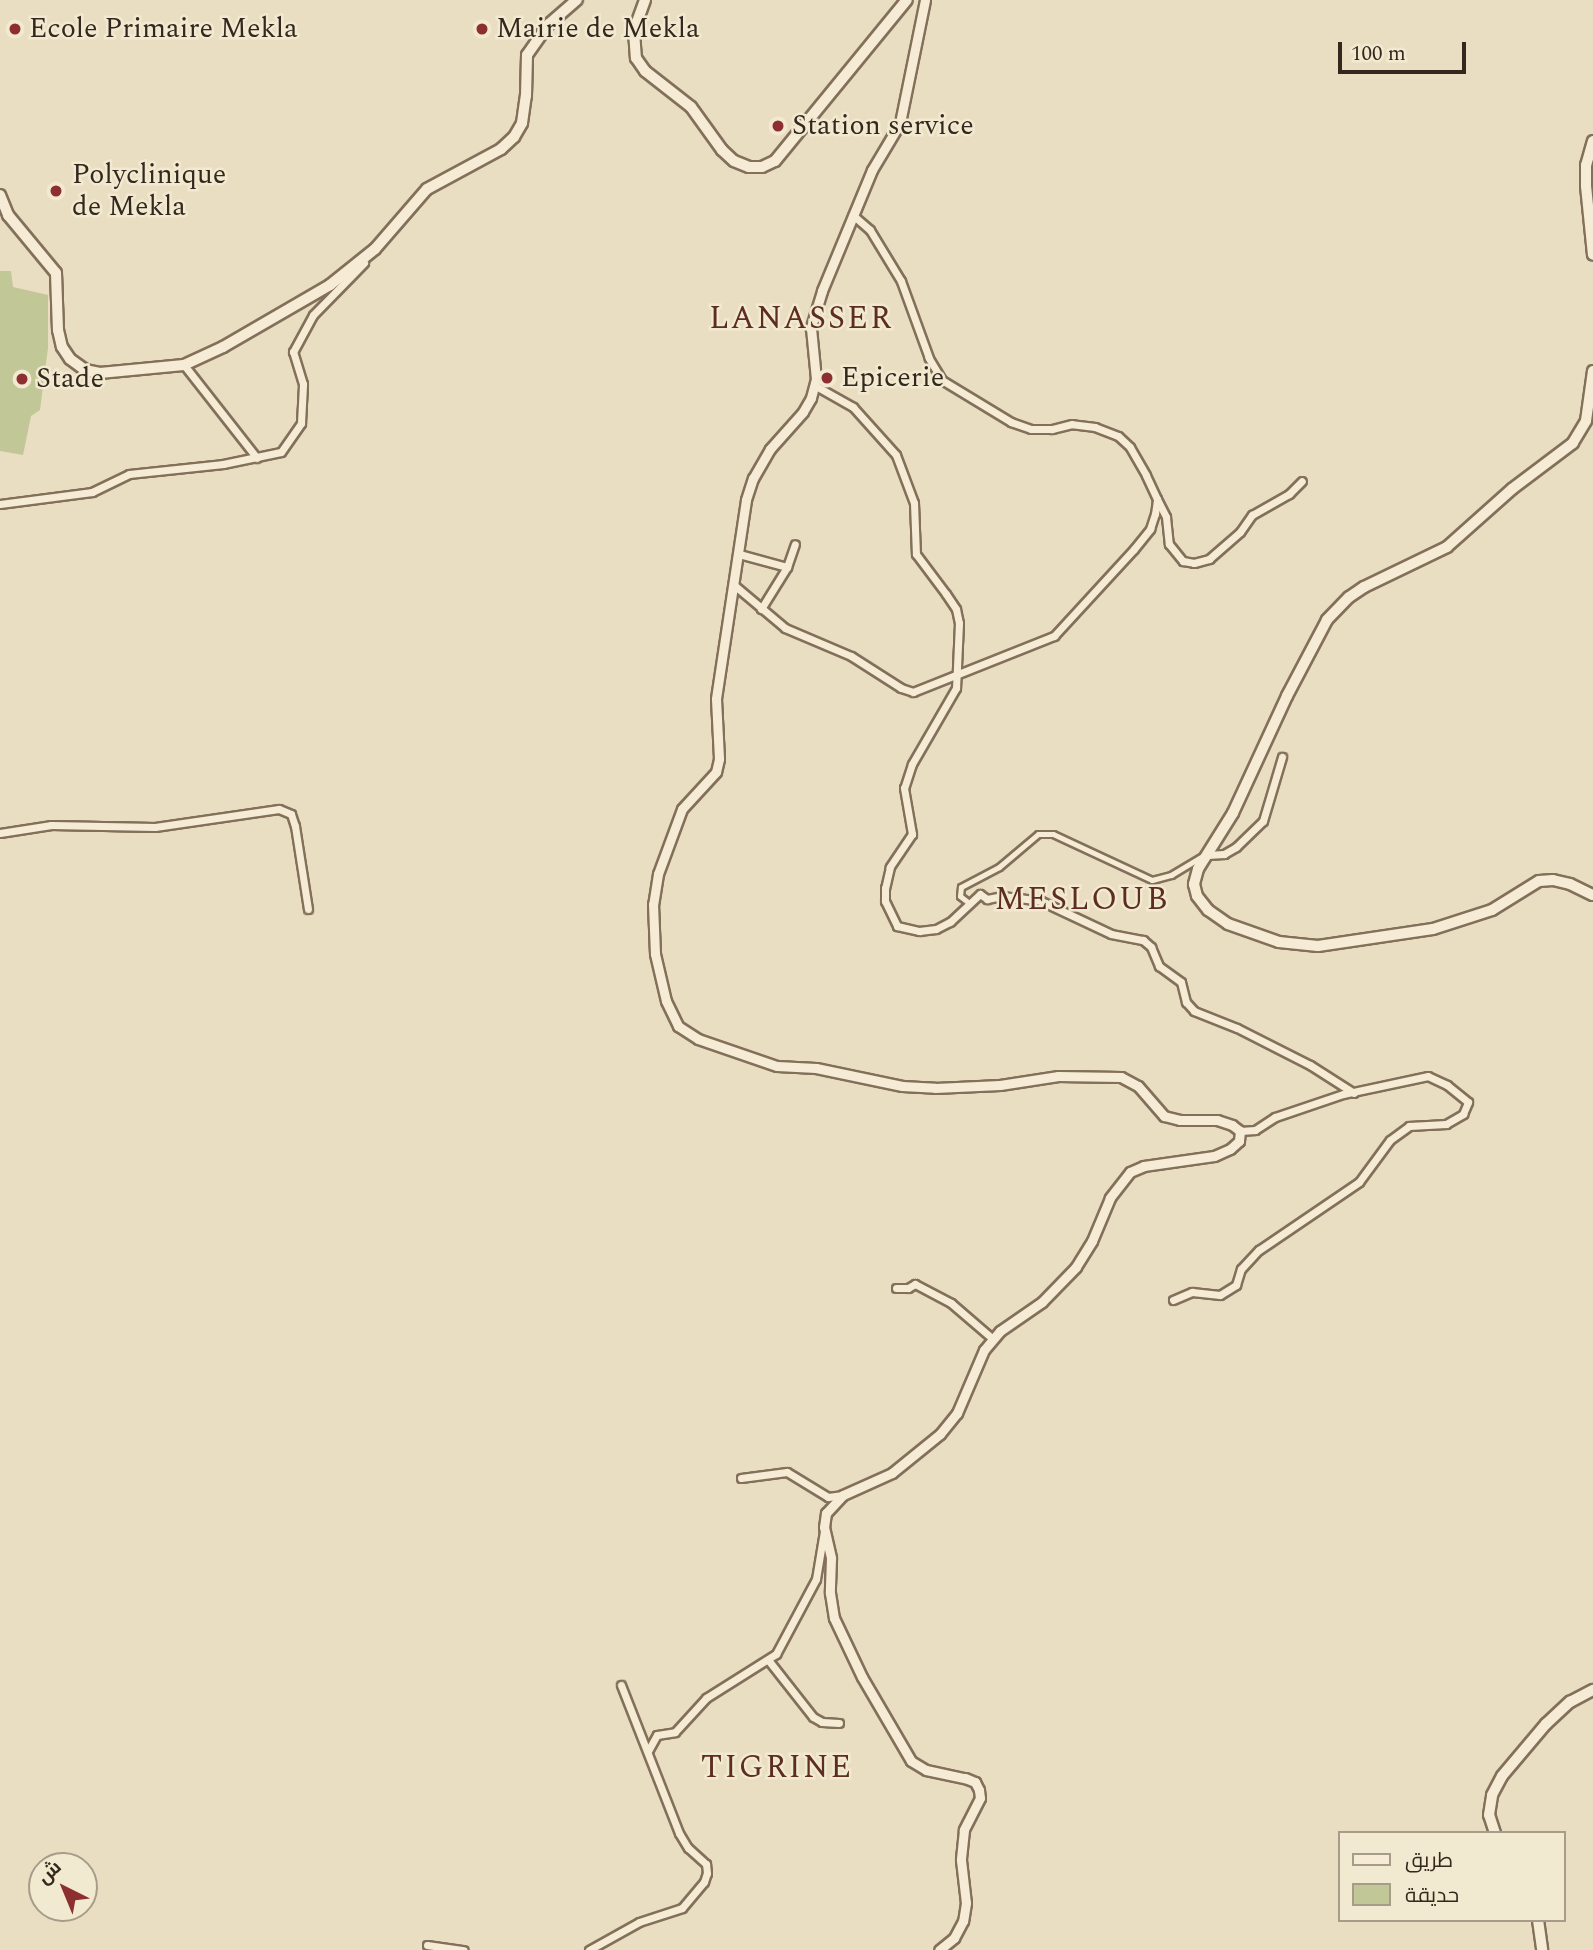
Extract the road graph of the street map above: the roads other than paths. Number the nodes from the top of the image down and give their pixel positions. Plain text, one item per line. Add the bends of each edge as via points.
1 (577, 0) edge
2 (645, 0) edge
3 (907, 0) edge
4 (925, 0) edge
5 (1593, 141) edge
6 (0, 195) edge
7 (853, 215) junction
8 (376, 248) junction
9 (1593, 254) edge
10 (184, 365) junction
11 (1593, 371) edge
12 (814, 385) junction
13 (257, 458) junction
14 (1302, 481) dead end
15 (1157, 499) junction
16 (0, 504) edge
17 (795, 544) dead end
18 (739, 554) junction
19 (787, 567) junction
20 (734, 585) junction
21 (761, 609) junction
22 (958, 673) junction
23 (1282, 757) dead end
24 (0, 832) edge
25 (1208, 853) junction
26 (1593, 895) edge
27 (969, 903) junction
28 (308, 909) dead end
29 (1353, 1093) junction
30 (1240, 1131) junction
31 (895, 1288) dead end
32 (1173, 1300) dead end
33 (993, 1339) junction
34 (741, 1478) dead end
35 (843, 1495) junction
36 (824, 1527) junction
37 (769, 1661) junction
38 (621, 1685) dead end
39 (1593, 1690) edge
40 (839, 1723) dead end
41 (648, 1751) junction
42 (1494, 1831) edge
43 (1538, 1922) edge
44 (428, 1945) dead end
45 (464, 1950) edge
46 (589, 1950) edge
47 (939, 1950) edge
48 (1542, 1950) edge

1 - 8 main road via 550,24 527,55 522,123 514,137 501,149 427,189
2 - 3 main road via 634,31 636,58 645,71 691,107 722,150 749,167 775,161
4 - 7 street via 900,123 872,170
5 - 9 main road via 1586,186
6 - 10 main road via 8,215 56,273 58,330 70,359 85,370 100,373
7 - 12 street via 811,328
7 - 15 street via 870,230 901,281 929,358 942,380 1011,422 1031,429 1072,424 1118,436 1130,447
8 - 10 main road via 330,285
8 - 13 street via 313,315 293,352 303,384 301,423 281,452
10 - 13 street
11 - 25 main road via 1586,421 1573,443 1447,547 1364,587 1337,608 1320,632 1249,781
12 - 18 street via 803,412 753,478
12 - 22 street via 853,407 902,465 914,503 916,554 956,609 961,635
13 - 16 street via 129,474 92,492
14 - 15 street via 1273,504 1255,511 1240,532 1209,559 1194,563 1182,561 1169,544 1166,517
15 - 22 street via 1150,529 1065,628 1043,642
17 - 19 street
18 - 19 street
18 - 20 street
19 - 21 street
20 - 21 street
20 - 30 street via 716,699 716,772 682,809 658,874 653,904 654,954 678,1026 698,1039 777,1066 852,1074 902,1086 1000,1085 1058,1076 1121,1077 1138,1086 1164,1116 1217,1120
21 - 22 street via 785,628 851,656 907,691 919,691
22 - 27 street via 945,711 905,780 912,834 890,867 885,901 897,926 919,931 950,922
23 - 25 street via 1263,821 1236,848 1224,854
24 - 28 street via 51,825 155,827 279,809 291,814 295,826
25 - 26 main road via 1194,884 1208,910 1228,925 1279,942 1318,946 1433,929 1492,910 1539,881 1570,884
25 - 27 street via 1171,875 1152,880 1053,834 1038,834 999,867 961,887 960,896
27 - 29 street via 981,894 988,899 1002,896 1041,901 1111,934 1143,940 1159,966 1181,982 1186,1002 1194,1011 1310,1065
29 - 30 street via 1295,1110 1255,1130
29 - 32 street via 1428,1076 1468,1102 1463,1114 1446,1124 1409,1126 1390,1140 1359,1182 1259,1250 1241,1269 1236,1285 1220,1295 1192,1292
30 - 33 street via 1230,1149 1214,1156 1130,1172 1110,1198 1076,1268
31 - 33 street via 915,1284 951,1303
33 - 35 street via 957,1413 940,1434 892,1473
34 - 35 street via 787,1472 828,1497
35 - 36 street via 826,1513
36 - 37 street via 816,1579
36 - 47 street via 831,1558 834,1618 904,1751 926,1770 965,1778 979,1790 980,1798 964,1830 963,1921 954,1938
37 - 40 street via 813,1717
37 - 41 street via 706,1698 675,1732 657,1735
38 - 41 street
39 - 42 main road via 1570,1702 1546,1724 1502,1776 1489,1815
41 - 46 street via 679,1833 706,1864 707,1873 682,1908 639,1922
43 - 48 main road
44 - 45 street

